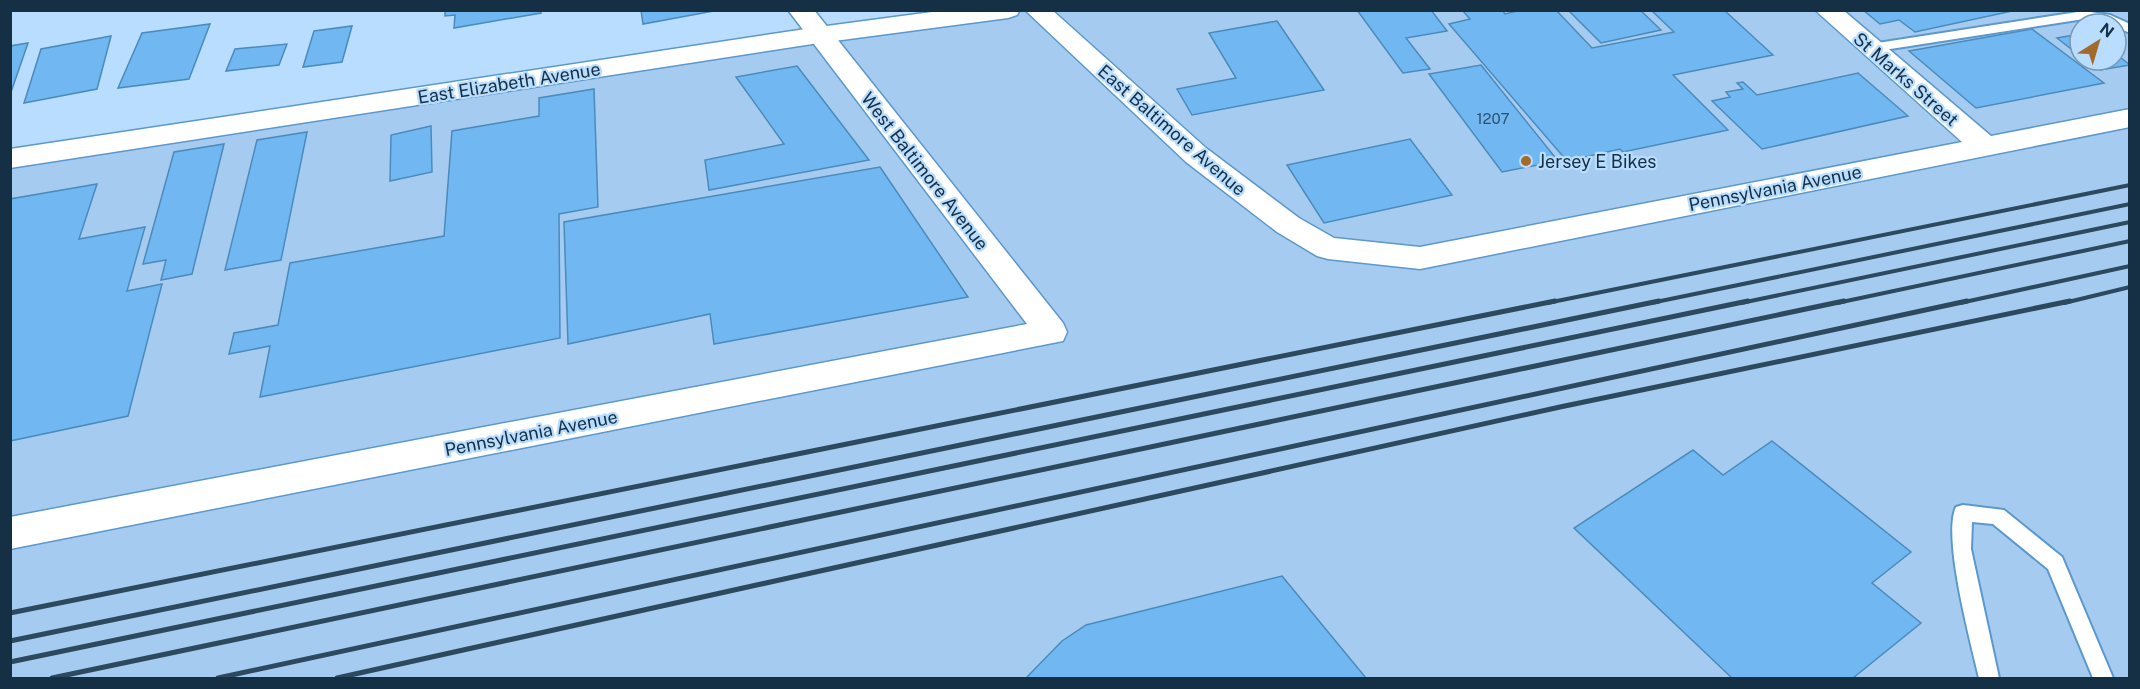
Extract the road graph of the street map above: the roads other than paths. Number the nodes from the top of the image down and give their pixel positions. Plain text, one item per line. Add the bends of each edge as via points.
1 (800, 10) edge
2 (1008, 10) edge
3 (1037, 10) edge
4 (1827, 10) edge
5 (2130, 29) edge
6 (819, 35) junction
7 (1871, 48) junction
8 (2130, 118) edge
9 (1986, 147) junction
10 (10, 159) edge
11 (1420, 258) joint
12 (1051, 332) joint
13 (10, 533) edge
14 (1989, 678) edge
15 (2103, 678) edge

1 - 6 street, West Baltimore Avenue
2 - 6 street, East Elizabeth Avenue
3 - 11 street, East Baltimore Avenue via 1196,155 1288,225 1328,248
4 - 7 street, St Marks Street
5 - 7 lane via 2106,18 2084,15
6 - 10 street, East Elizabeth Avenue
6 - 12 street, West Baltimore Avenue
7 - 9 street, St Marks Street
8 - 9 street, Pennsylvania Avenue
9 - 11 street, Pennsylvania Avenue
12 - 13 street, Pennsylvania Avenue
14 - 15 lane via 1962,549 1963,513 1997,516 2055,563

